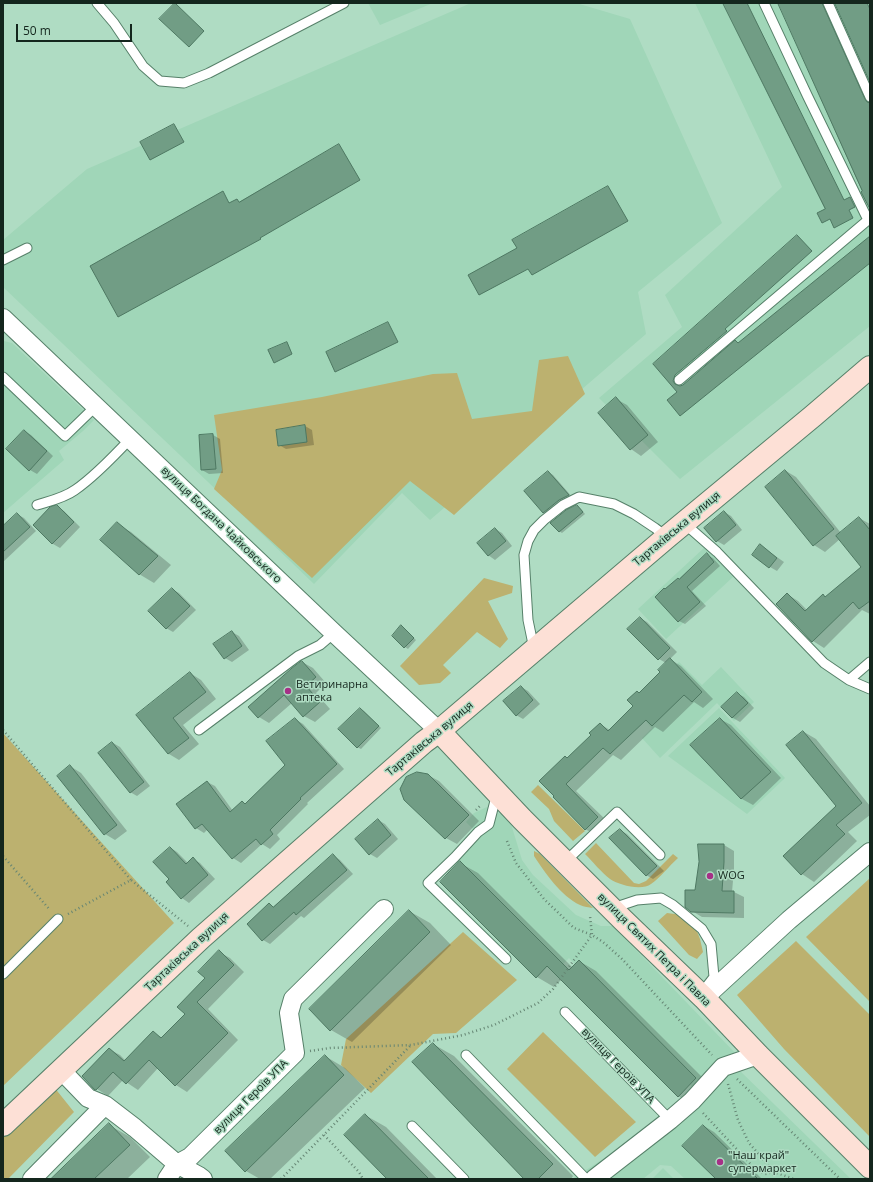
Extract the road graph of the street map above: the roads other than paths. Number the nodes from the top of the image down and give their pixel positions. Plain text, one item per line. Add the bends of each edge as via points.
1 (97, 3) edge
2 (344, 3) edge
3 (764, 3) edge
4 (828, 3) edge
5 (870, 96) edge
6 (869, 220) edge
7 (27, 248) dead end
8 (3, 260) edge
9 (5, 323) edge
10 (870, 367) edge
11 (3, 378) edge
12 (679, 380) dead end
13 (96, 406) junction
14 (130, 439) junction
15 (37, 505) dead end
16 (684, 523) junction
17 (667, 537) junction
18 (334, 633) junction
19 (534, 651) junction
20 (870, 662) edge
21 (849, 680) junction
22 (870, 689) edge
23 (199, 730) dead end
24 (439, 731) junction
25 (497, 792) junction
26 (870, 852) edge
27 (660, 855) dead end
28 (565, 862) junction
29 (612, 908) junction
30 (384, 909) dead end
31 (58, 919) road end
32 (506, 959) dead end
33 (3, 974) edge
34 (702, 996) junction
35 (565, 1012) dead end
36 (466, 1055) dead end
37 (758, 1056) junction
38 (61, 1070) junction
39 (105, 1105) junction
40 (670, 1120) junction
41 (3, 1125) edge
42 (412, 1126) dead end
43 (870, 1167) edge
44 (172, 1172) edge
45 (32, 1179) edge
46 (203, 1179) edge
47 (464, 1179) edge
48 (586, 1179) edge
49 (594, 1179) edge

1 - 2 lane via 114,22 143,66 160,81 184,83 209,73
3 - 6 lane
4 - 5 lane
6 - 12 lane
7 - 8 lane
9 - 13 street, вулиця Богдана Чайковського
10 - 16 street, Тартаківська вулиця
11 - 13 lane via 64,436
13 - 14 street, вулиця Богдана Чайковського
14 - 15 lane via 75,491 62,498
14 - 18 street, вулиця Богдана Чайковського
16 - 17 street, Тартаківська вулиця
16 - 21 lane via 718,552 824,663
17 - 19 street, Тартаківська вулиця
17 - 19 lane via 634,514 614,504 579,497 563,505 544,520 534,530 524,555 528,620
18 - 23 lane via 320,645 298,656
18 - 24 street, вулиця Богдана Чайковського
19 - 24 street, Тартаківська вулиця
20 - 21 lane
21 - 22 lane
24 - 25 street, вулиця Святих Петра і Павла
24 - 38 street, Тартаківська вулиця via 201,938
25 - 28 street, вулиця Святих Петра і Павла
25 - 32 lane via 489,824 428,883
26 - 34 street
27 - 28 lane via 617,812
28 - 29 street, вулиця Святих Петра і Павла
29 - 34 street, вулиця Святих Петра і Павла
29 - 34 lane via 637,900 661,898 702,929 711,944 714,977
30 - 44 street, вулиця Героїв УПА via 293,999 289,1013 295,1053
31 - 33 lane
34 - 37 street, вулиця Святих Петра і Павла
35 - 40 lane, вулиця Героїв УПА
36 - 48 lane
37 - 40 street via 724,1067
37 - 43 street, вулиця Святих Петра і Павла
38 - 39 street via 88,1098
38 - 41 street, Тартаківська вулиця
39 - 44 street via 135,1128
39 - 45 street
40 - 49 street
42 - 47 lane
44 - 46 street via 200,1176

